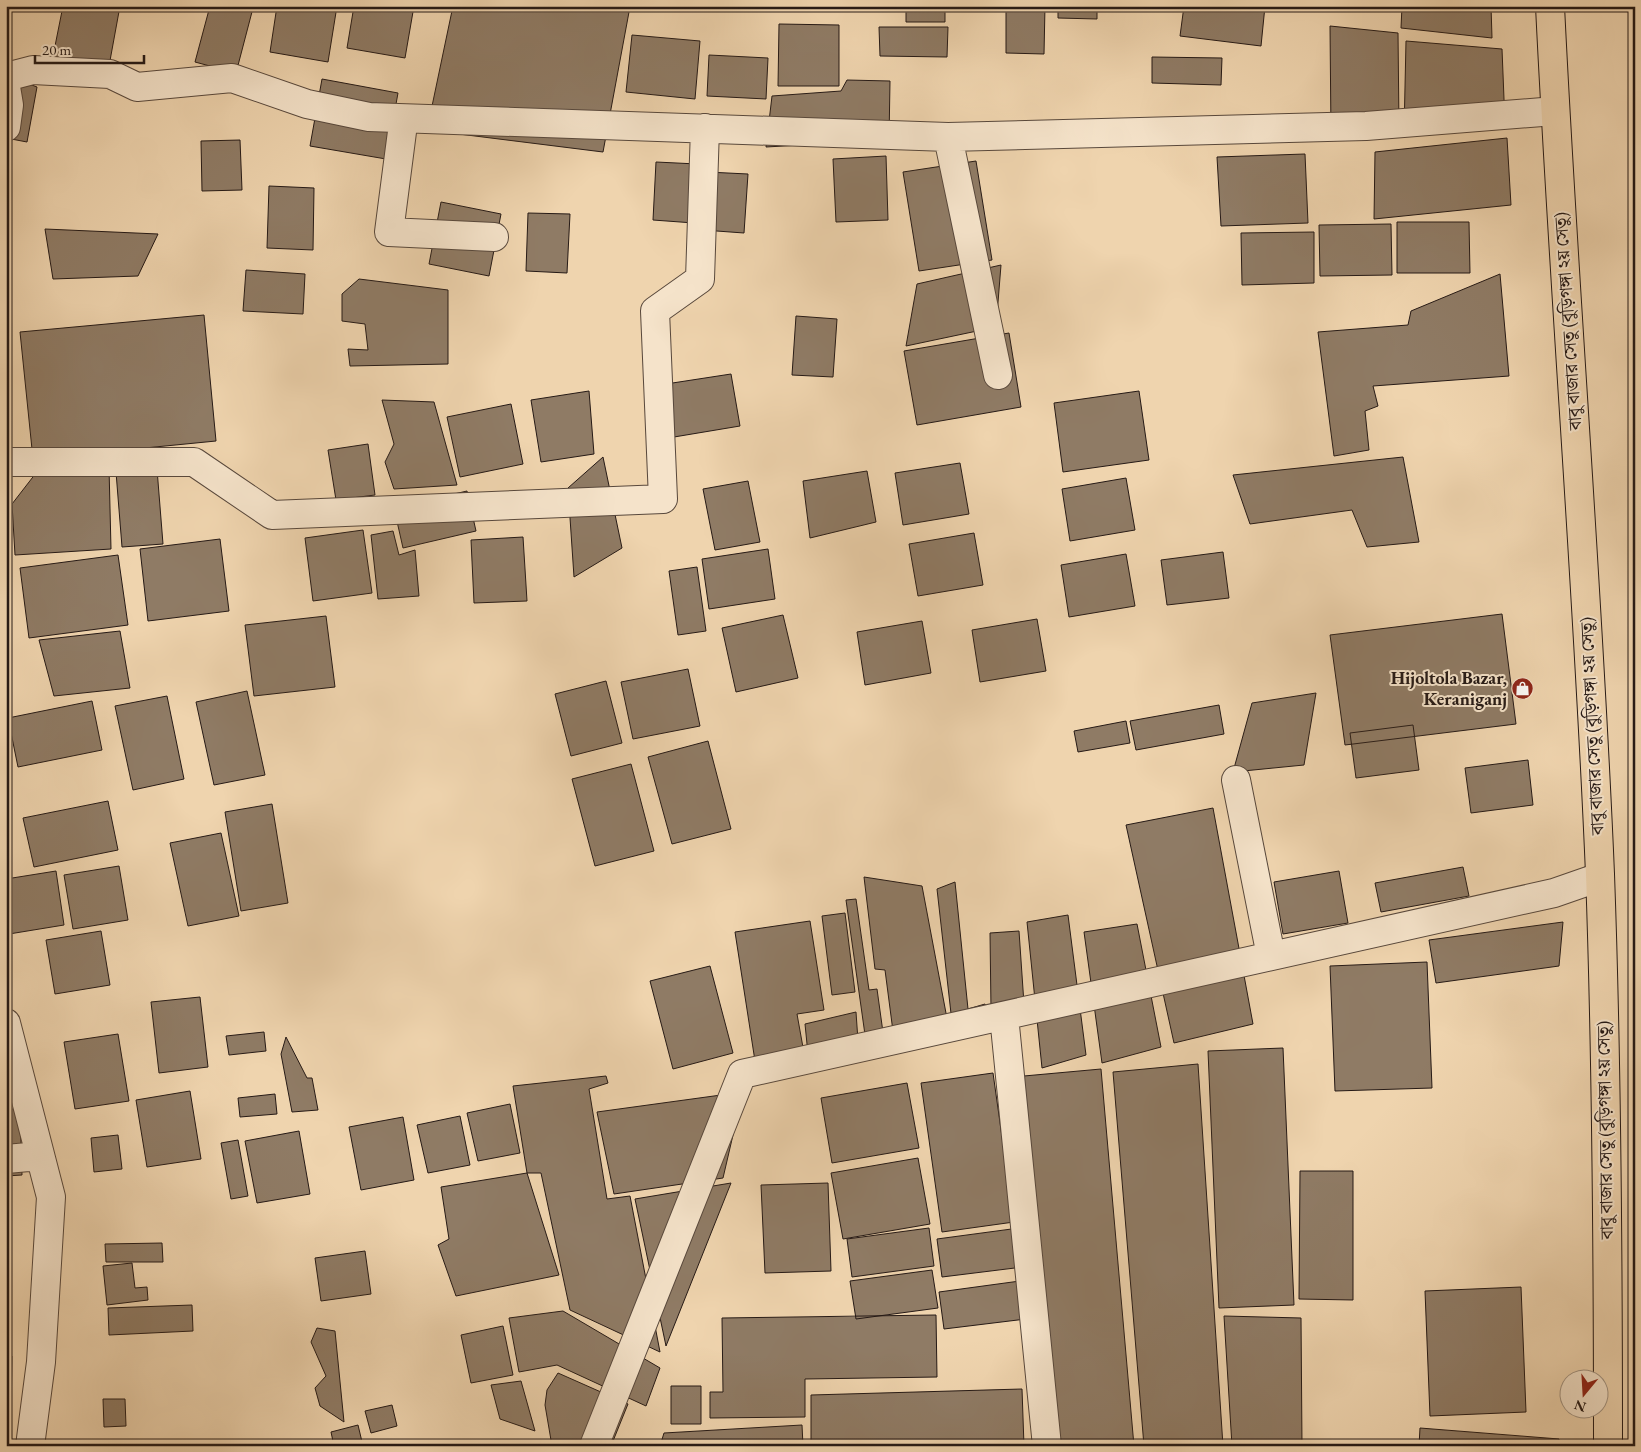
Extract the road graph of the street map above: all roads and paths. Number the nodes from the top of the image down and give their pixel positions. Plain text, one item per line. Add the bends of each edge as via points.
1 (1550, 6) edge
2 (6, 76) edge
3 (6, 87) edge
4 (1555, 111) junction
5 (402, 124) dead end
6 (6, 127) edge
7 (705, 128) junction
8 (948, 137) junction
9 (494, 237) dead end
10 (998, 375) dead end
11 (6, 462) edge
12 (1236, 780) dead end
13 (1600, 877) junction
14 (1271, 956) junction
15 (1004, 1016) junction
16 (6, 1023) edge
17 (40, 1156) junction
18 (6, 1159) edge
19 (30, 1446) edge
20 (594, 1446) edge
21 (1047, 1446) edge
22 (1608, 1446) edge

1 - 4 highway, বাবু বাজার সেতু (বুড়িগঙ্গা ২য় সেতু)
2 - 7 street via 33,70 110,74 137,87 232,78 306,104 369,117
3 - 6 street via 9,104
4 - 8 street via 1366,126
4 - 13 highway, বাবু বাজার সেতু (বুড়িগঙ্গা ২য় সেতু)
5 - 9 street via 389,232
7 - 8 street
7 - 11 street via 700,279 655,311 663,499 272,515 194,462
8 - 10 street
12 - 14 street
13 - 14 street via 1554,893
13 - 22 highway, বাবু বাজার সেতু (বুড়িগঙ্গা ২য় সেতু) via 1608,1258
14 - 15 street
15 - 20 street via 742,1074
15 - 21 street
16 - 17 street
17 - 18 street
17 - 19 street via 51,1197 41,1362

